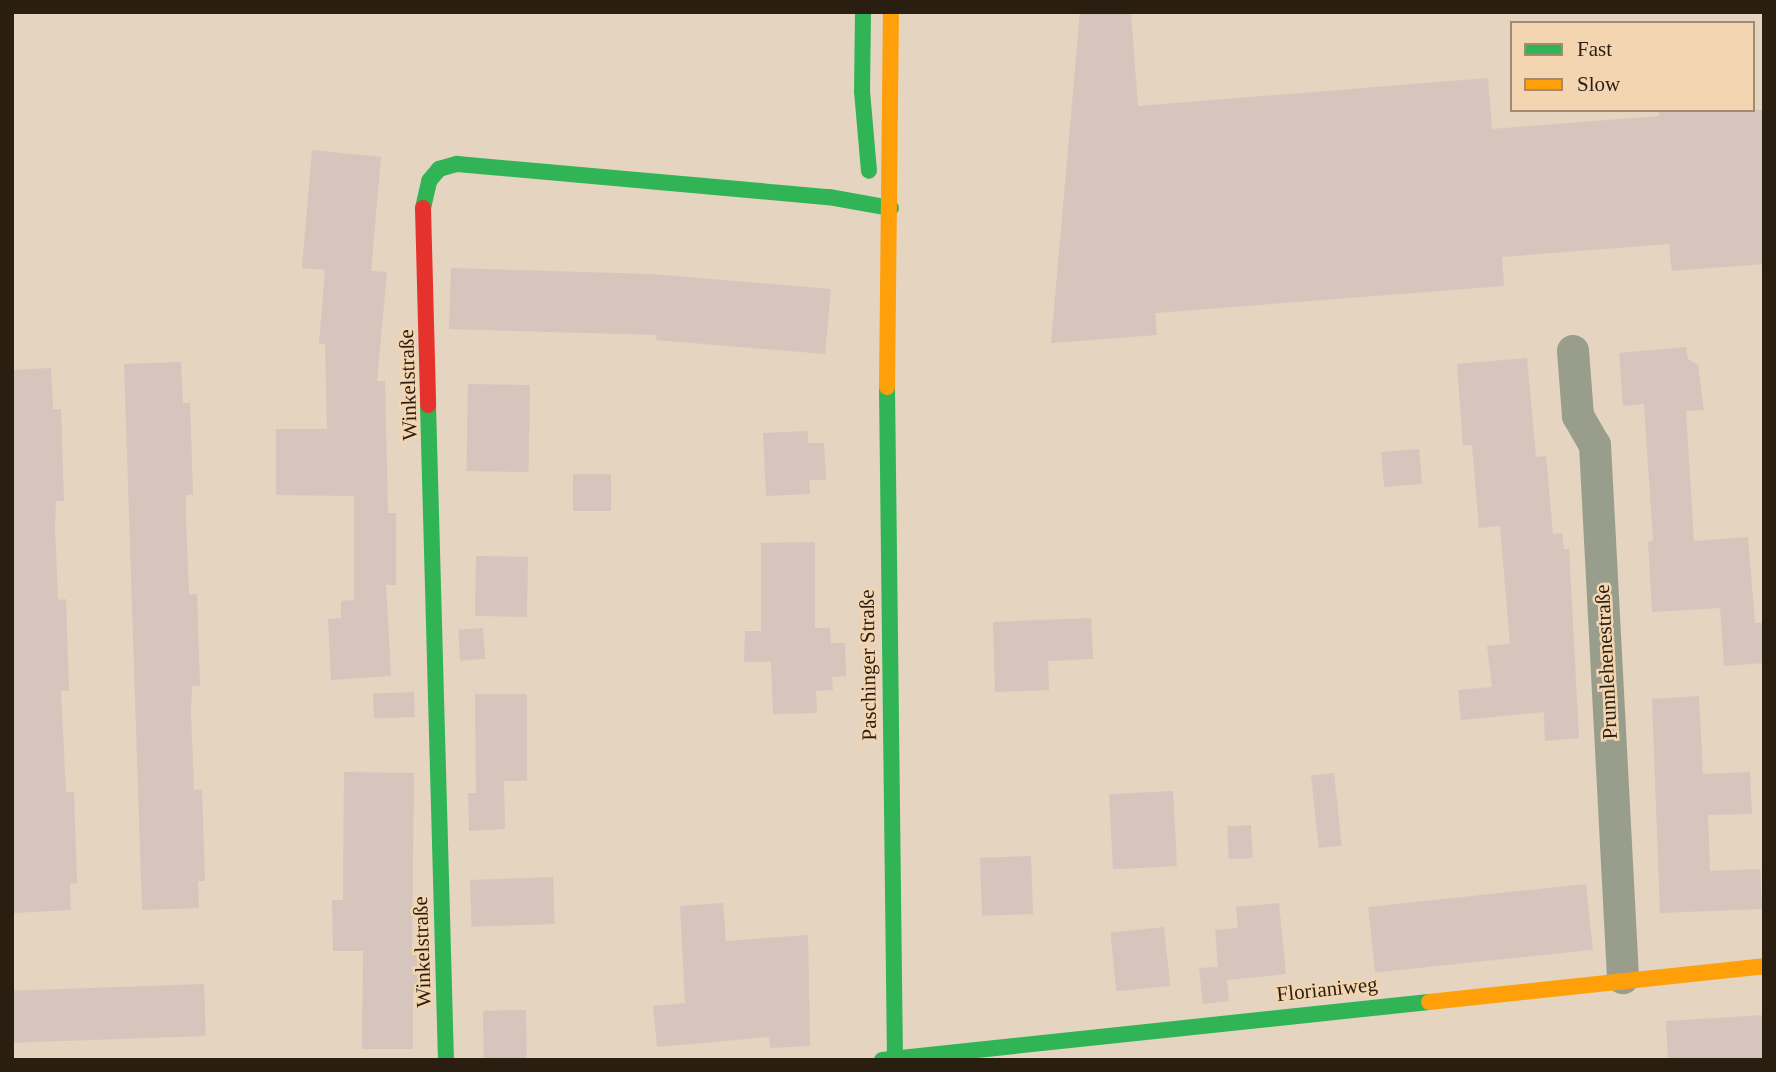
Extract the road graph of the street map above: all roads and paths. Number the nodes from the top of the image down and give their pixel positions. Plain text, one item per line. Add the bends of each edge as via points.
1 (863, 12) edge
2 (891, 12) edge
3 (873, 205) junction
4 (891, 208) junction
5 (886, 270) junction
6 (1573, 351) dead end
7 (1764, 966) edge
8 (1623, 978) junction
9 (891, 1059) edge
10 (446, 1060) edge

1 - 3 street, Paschinger Straße via 863,102
2 - 4 street, Paschinger Straße
3 - 4 street, Winkelstraße
3 - 5 street, Paschinger Straße
3 - 10 street, Winkelstraße via 457,164 439,169 429,181 424,200
4 - 5 street, Paschinger Straße
5 - 9 street, Paschinger Straße
6 - 8 street, Prunnlehenestraße via 1578,416 1595,445
7 - 8 street, Florianiweg
8 - 9 street, Florianiweg

